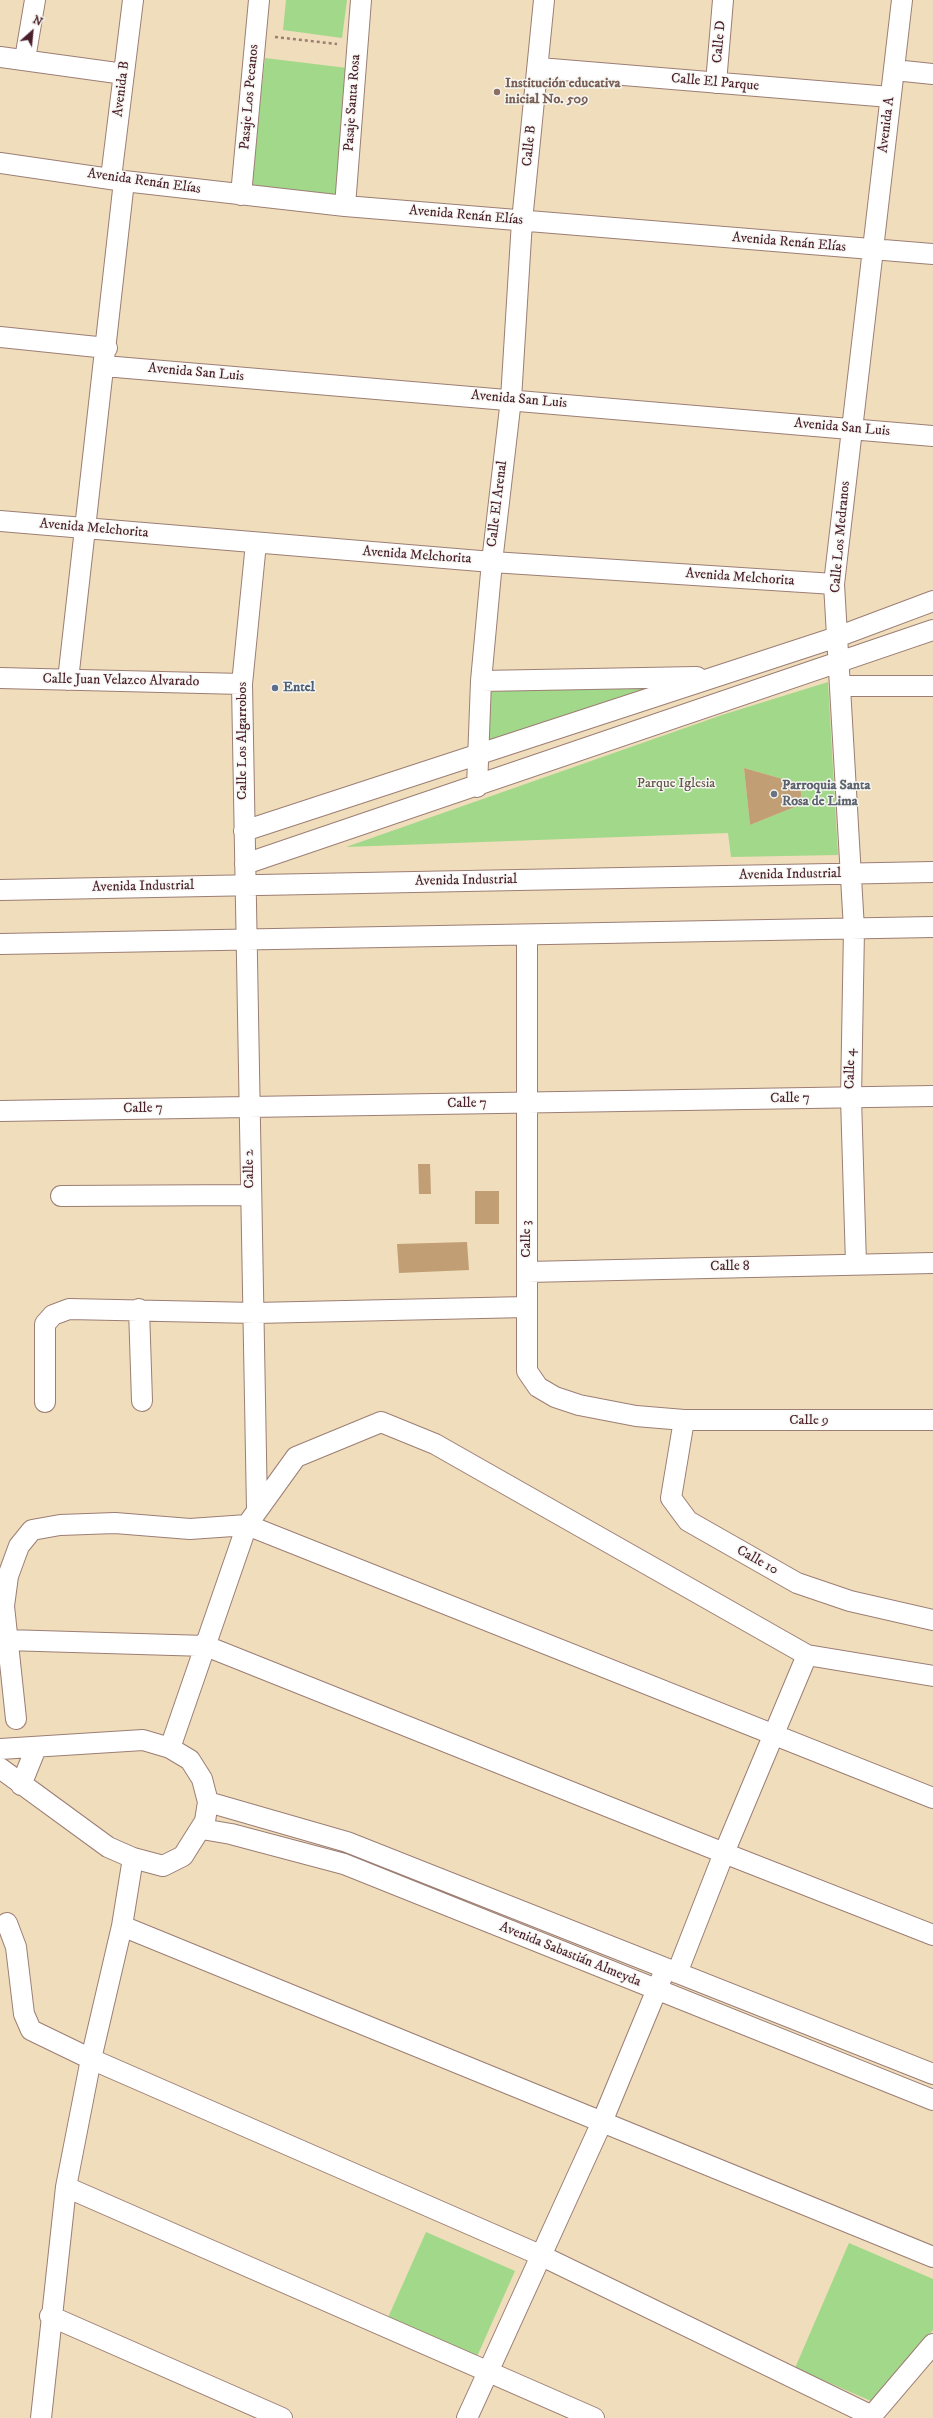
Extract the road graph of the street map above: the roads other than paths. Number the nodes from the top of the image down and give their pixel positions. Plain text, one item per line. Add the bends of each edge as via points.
1 (35, 0) edge
2 (133, 0) edge
3 (259, 0) edge
4 (361, 0) edge
5 (544, 0) edge
6 (723, 0) edge
7 (902, 0) edge
8 (0, 57) edge
9 (25, 59) junction
10 (539, 68) junction
11 (894, 70) junction
12 (124, 74) junction
13 (933, 74) edge
14 (716, 83) junction
15 (890, 97) junction
16 (0, 163) edge
17 (118, 180) junction
18 (241, 195) junction
19 (346, 206) junction
20 (522, 221) junction
21 (872, 250) junction
22 (933, 254) edge
23 (0, 337) edge
24 (105, 357) junction
25 (511, 399) junction
26 (852, 429) junction
27 (933, 436) edge
28 (0, 521) edge
29 (85, 529) junction
30 (256, 543) junction
31 (492, 562) junction
32 (834, 584) junction
33 (933, 601) edge
34 (933, 630) edge
35 (837, 637) junction
36 (840, 664) junction
37 (718, 676) junction
38 (0, 678) edge
39 (68, 680) junction
40 (481, 681) junction
41 (242, 684) junction
42 (841, 686) junction
43 (933, 686) edge
44 (478, 754) junction
45 (477, 787) junction
46 (244, 831) junction
47 (245, 864) junction
48 (933, 872) edge
49 (851, 873) junction
50 (245, 885) junction
51 (0, 890) edge
52 (933, 927) edge
53 (854, 929) junction
54 (527, 935) junction
55 (246, 940) junction
56 (0, 944) edge
57 (933, 1096) edge
58 (851, 1098) junction
59 (526, 1103) junction
60 (249, 1107) junction
61 (0, 1111) edge
62 (250, 1195) junction
63 (61, 1196) dead end
64 (933, 1263) edge
65 (856, 1264) junction
66 (527, 1272) junction
67 (527, 1307) junction
68 (139, 1309) junction
69 (255, 1313) junction
70 (142, 1401) dead end
71 (45, 1402) dead end
72 (684, 1420) junction
73 (933, 1420) edge
74 (252, 1518) junction
75 (933, 1620) edge
76 (6, 1640) junction
77 (206, 1646) junction
78 (807, 1655) junction
79 (933, 1676) edge
80 (16, 1719) dead end
81 (774, 1735) junction
82 (36, 1748) junction
83 (170, 1748) junction
84 (0, 1749) edge
85 (0, 1768) edge
86 (21, 1785) junction
87 (933, 1798) edge
88 (208, 1802) junction
89 (202, 1829) junction
90 (724, 1853) junction
91 (133, 1858) junction
92 (7, 1923) dead end
93 (122, 1926) junction
94 (933, 1935) edge
95 (671, 1970) junction
96 (657, 1990) junction
97 (91, 2059) junction
98 (933, 2074) edge
99 (933, 2100) edge
100 (602, 2122) junction
101 (66, 2187) junction
102 (540, 2255) junction
103 (933, 2257) edge
104 (50, 2316) junction
105 (933, 2344) edge
106 (488, 2371) junction
107 (871, 2417) edge
108 (41, 2418) edge
109 (282, 2418) edge
110 (467, 2418) edge
111 (594, 2418) edge

1 - 9 street
2 - 12 street, Avenida B
3 - 18 street, Pasaje Los Pecanos
4 - 19 street, Pasaje Santa Rosa
5 - 10 street, Calle B
6 - 14 street, Calle D
7 - 11 street, Avenida A
8 - 9 street
9 - 12 street
10 - 14 street, Calle El Parque
10 - 20 street, Calle B
11 - 13 street
11 - 15 street, Avenida A
12 - 17 street, Avenida B
14 - 15 street, Calle El Parque
15 - 21 street, Avenida A
16 - 17 street, Avenida Renán Elías
17 - 18 street, Avenida Renán Elías
17 - 24 street, Avenida B
18 - 19 street, Avenida Renán Elías
19 - 20 street, Avenida Renán Elías
20 - 21 street, Avenida Renán Elías
20 - 25 street, Calle El Arenal
21 - 22 street, Avenida Renán Elías
21 - 26 street, Calle Los Medranos
23 - 24 street, Avenida San Luis
24 - 25 street, Avenida San Luis
24 - 29 street, Avenida B
25 - 26 street, Avenida San Luis
25 - 31 street, Calle El Arenal
26 - 27 street, Avenida San Luis
26 - 32 street, Calle Los Medranos
28 - 29 street, Avenida Melchorita
29 - 30 street, Avenida Melchorita
29 - 39 street, Avenida B
30 - 31 street, Avenida Melchorita
30 - 41 street, Calle Los Algarrobos
31 - 32 street, Avenida Melchorita
31 - 40 street, Calle El Arenal
32 - 35 street, Calle Los Medranos
33 - 35 street
34 - 36 street
35 - 36 street, Calle Los Medranos
35 - 37 street
36 - 42 street, Calle Los Medranos
36 - 45 street
37 - 40 street
37 - 44 street
38 - 39 street, Calle Juan Velazco Alvarado
39 - 41 street, Calle Juan Velazco Alvarado
40 - 44 street, Calle El Arenal
41 - 46 street, Calle Los Algarrobos
42 - 43 street
42 - 49 street, Calle Los Medranos
44 - 45 street, Calle El Arenal
44 - 46 street
45 - 47 street
46 - 47 street, Calle Los Algarrobos
47 - 50 street, Calle Los Algarrobos
48 - 49 street, Avenida Industrial
49 - 50 street, Avenida Industrial
49 - 53 street, Calle 4
50 - 51 street, Avenida Industrial
50 - 55 street, Calle Los Algarrobos
52 - 53 street
53 - 54 street
53 - 58 street, Calle 4
54 - 55 street
54 - 59 street, Calle 3
55 - 56 street
55 - 60 street, Calle 2
57 - 58 street, Calle 7
58 - 59 street, Calle 7
58 - 65 street, Calle 4
59 - 60 street, Calle 7
59 - 66 street, Calle 3
60 - 61 street, Calle 7
60 - 62 street, Calle 2
62 - 63 street
62 - 69 street, Calle 2
64 - 65 street, Calle 8
65 - 66 street, Calle 8
66 - 67 street, Calle 3
67 - 69 street
67 - 72 street, Calle 3 via 527,1371 538,1387 579,1406 636,1416
68 - 69 street
68 - 70 street
68 - 71 street via 69,1309 53,1315 45,1324
69 - 74 street, Calle 2
72 - 73 street, Calle 9
72 - 75 street, Calle 10 via 671,1498 688,1521 797,1583 850,1601
74 - 76 street via 190,1529 115,1523 68,1524 32,1530 19,1546 8,1576 4,1606
74 - 77 street
74 - 78 street via 296,1457 380,1422 435,1444
74 - 81 street
76 - 77 street
76 - 80 street
77 - 83 street
77 - 90 street
78 - 79 street
78 - 81 street
81 - 87 street
81 - 90 street
82 - 83 street via 143,1740
82 - 84 street
82 - 86 street
83 - 88 street via 190,1760 202,1779
85 - 86 street
86 - 91 street via 108,1847
88 - 89 street
88 - 95 street, Avenida Sabastián Almeyda via 347,1842
89 - 91 street via 183,1856 163,1866
89 - 96 street, Avenida Sabastián Almeyda via 231,1834 344,1864
90 - 94 street
90 - 95 street
91 - 93 street
92 - 97 street via 16,1947 24,2014 31,2030
93 - 97 street
93 - 100 street
95 - 96 street
95 - 98 street, Avenida Sabastián Almeyda
96 - 99 street, Avenida Sabastián Almeyda
96 - 100 street
97 - 101 street
97 - 102 street
100 - 102 street
100 - 103 street
101 - 104 street
101 - 106 street
102 - 106 street
102 - 107 street
104 - 108 street
104 - 109 street
105 - 107 street
106 - 110 street
106 - 111 street

